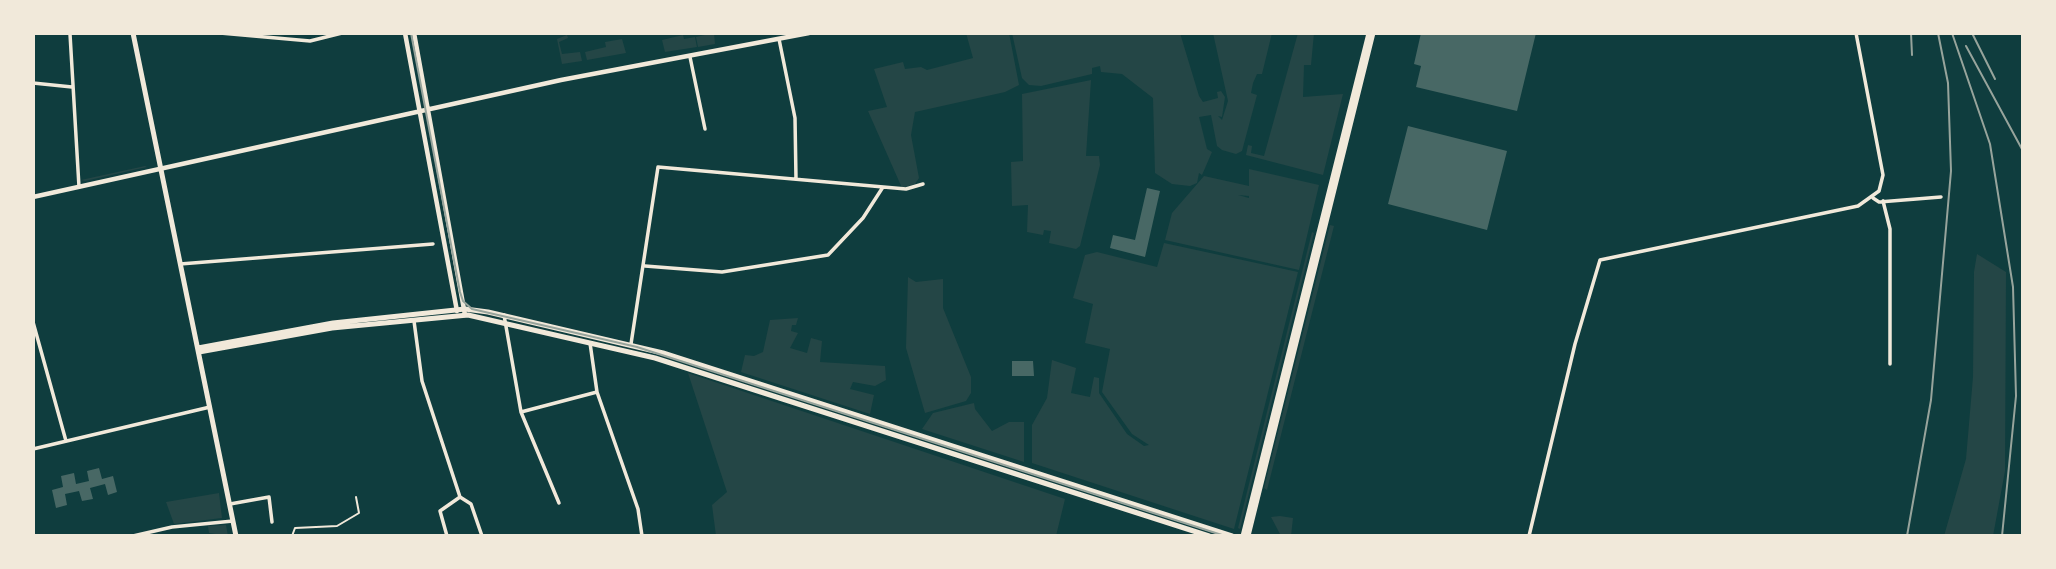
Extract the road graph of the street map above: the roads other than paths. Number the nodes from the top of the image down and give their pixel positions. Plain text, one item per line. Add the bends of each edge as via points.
1 (133, 33) edge
2 (220, 33) edge
3 (342, 33) edge
4 (405, 33) edge
5 (414, 33) edge
6 (809, 33) edge
7 (1371, 33) edge
8 (1856, 33) edge
9 (70, 34) edge
10 (779, 39) junction
11 (690, 57) junction
12 (33, 83) edge
13 (72, 87) junction
14 (428, 110) junction
15 (421, 112) junction
16 (705, 129) dead end
17 (160, 170) junction
18 (796, 180) junction
19 (923, 184) dead end
20 (79, 187) junction
21 (883, 187) junction
22 (33, 197) edge
23 (1941, 197) dead end
24 (1873, 198) junction
25 (1883, 201) junction
26 (433, 244) dead end
27 (180, 264) junction
28 (645, 266) junction
29 (465, 312) junction
30 (457, 313) junction
31 (504, 315) junction
32 (414, 319) junction
33 (33, 322) edge
34 (505, 323) junction
35 (590, 338) junction
36 (631, 344) junction
37 (198, 350) junction
38 (1890, 364) dead end
39 (597, 392) junction
40 (210, 407) junction
41 (520, 412) junction
42 (66, 441) junction
43 (33, 449) edge
44 (356, 496) dead end
45 (460, 497) junction
46 (230, 503) junction
47 (559, 503) dead end
48 (233, 521) junction
49 (272, 522) dead end
50 (133, 536) edge
51 (236, 536) edge
52 (292, 536) edge
53 (447, 536) edge
54 (482, 536) edge
55 (642, 536) edge
56 (1209, 536) edge
57 (1232, 536) edge
58 (1245, 536) edge
59 (1529, 536) edge

1 - 17 main road
2 - 3 street via 310,41
4 - 15 street
5 - 14 street
6 - 10 street
7 - 58 main road
8 - 24 street via 1883,176
9 - 13 street
10 - 11 street
10 - 18 street via 795,118
11 - 14 street
11 - 16 street
12 - 13 street
13 - 20 street
14 - 15 street
14 - 29 street
15 - 17 street
15 - 30 street
17 - 20 street
17 - 27 main road
18 - 21 street
18 - 28 street via 658,167
19 - 21 street via 906,189
20 - 22 street
21 - 28 street via 863,218 828,255 722,272
23 - 25 street
24 - 25 street
24 - 59 street via 1858,206 1600,260
25 - 38 street via 1890,229
26 - 27 street
27 - 37 main road
28 - 36 street
29 - 30 main road
29 - 31 main road
29 - 34 main road
30 - 32 main road
30 - 37 main road via 333,323
31 - 34 street
31 - 35 main road
32 - 37 main road
32 - 45 street via 422,381
33 - 42 street
34 - 35 main road
34 - 41 street
35 - 36 main road
35 - 39 street
35 - 56 main road
36 - 57 main road
37 - 40 main road
39 - 41 street
39 - 55 street via 638,509
40 - 42 street
40 - 46 main road
41 - 47 street
42 - 43 street
44 - 52 lane via 359,513 337,526 295,528
45 - 53 street via 440,511
45 - 54 street via 471,504
46 - 48 main road
46 - 49 street via 269,497
48 - 50 street
48 - 51 main road

